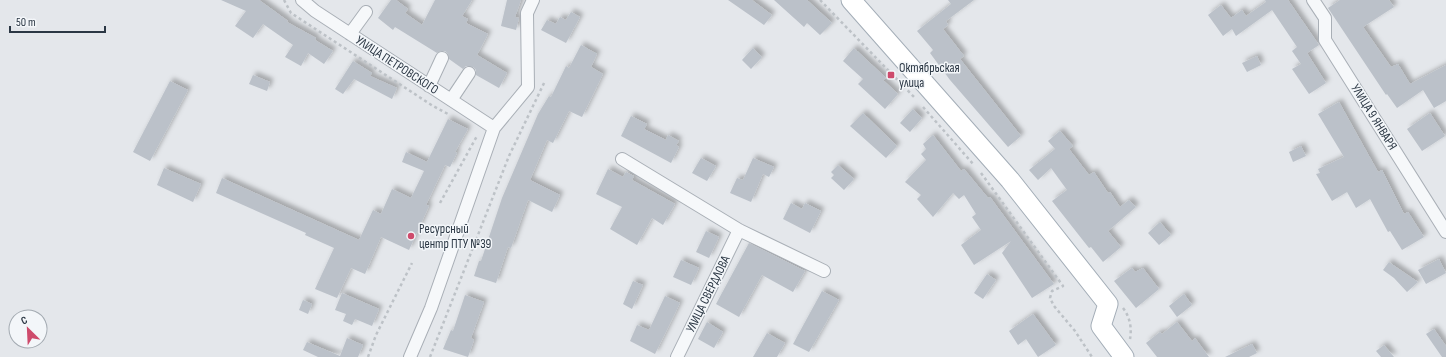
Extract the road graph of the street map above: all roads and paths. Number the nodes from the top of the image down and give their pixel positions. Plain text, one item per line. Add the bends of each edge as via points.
1 (284, 0) edge
2 (302, 0) edge
3 (533, 0) edge
4 (820, 0) edge
5 (851, 0) edge
6 (1313, 0) edge
7 (366, 12) dead end
8 (350, 34) junction
9 (442, 58) dead end
10 (469, 73) dead end
11 (545, 81) dead end
12 (429, 86) junction
13 (451, 100) junction
14 (918, 101) dead end
15 (922, 106) dead end
16 (452, 115) dead end
17 (494, 128) junction
18 (480, 132) dead end
19 (622, 159) dead end
20 (975, 166) dead end
21 (980, 172) dead end
22 (440, 203) dead end
23 (739, 230) junction
24 (1446, 232) edge
25 (412, 263) dead end
26 (824, 270) dead end
27 (368, 357) edge
28 (410, 357) edge
29 (430, 357) edge
30 (677, 357) edge
31 (1092, 357) edge
32 (1124, 357) edge

1 - 16 path via 291,13 433,106
2 - 8 street, УЛИЦА ПЕТРОВСКОГО
3 - 17 street via 527,13 528,87
4 - 14 path
5 - 32 main road via 1010,180 1108,304 1101,326
6 - 24 street, УЛИЦА 9 ЯНВАРЯ via 1325,18 1325,40
7 - 8 street
8 - 12 street, УЛИЦА ПЕТРОВСКОГО
9 - 12 street
10 - 13 street
11 - 29 path via 509,156
12 - 13 street, УЛИЦА ПЕТРОВСКОГО
13 - 17 street, УЛИЦА ПЕТРОВСКОГО
15 - 20 path
17 - 28 street via 431,308
18 - 22 path
19 - 23 street
21 - 31 path via 1063,286 1052,291 1050,298
23 - 26 street
23 - 30 street, УЛИЦА СВЕРДЛОВА
25 - 27 path via 376,335

